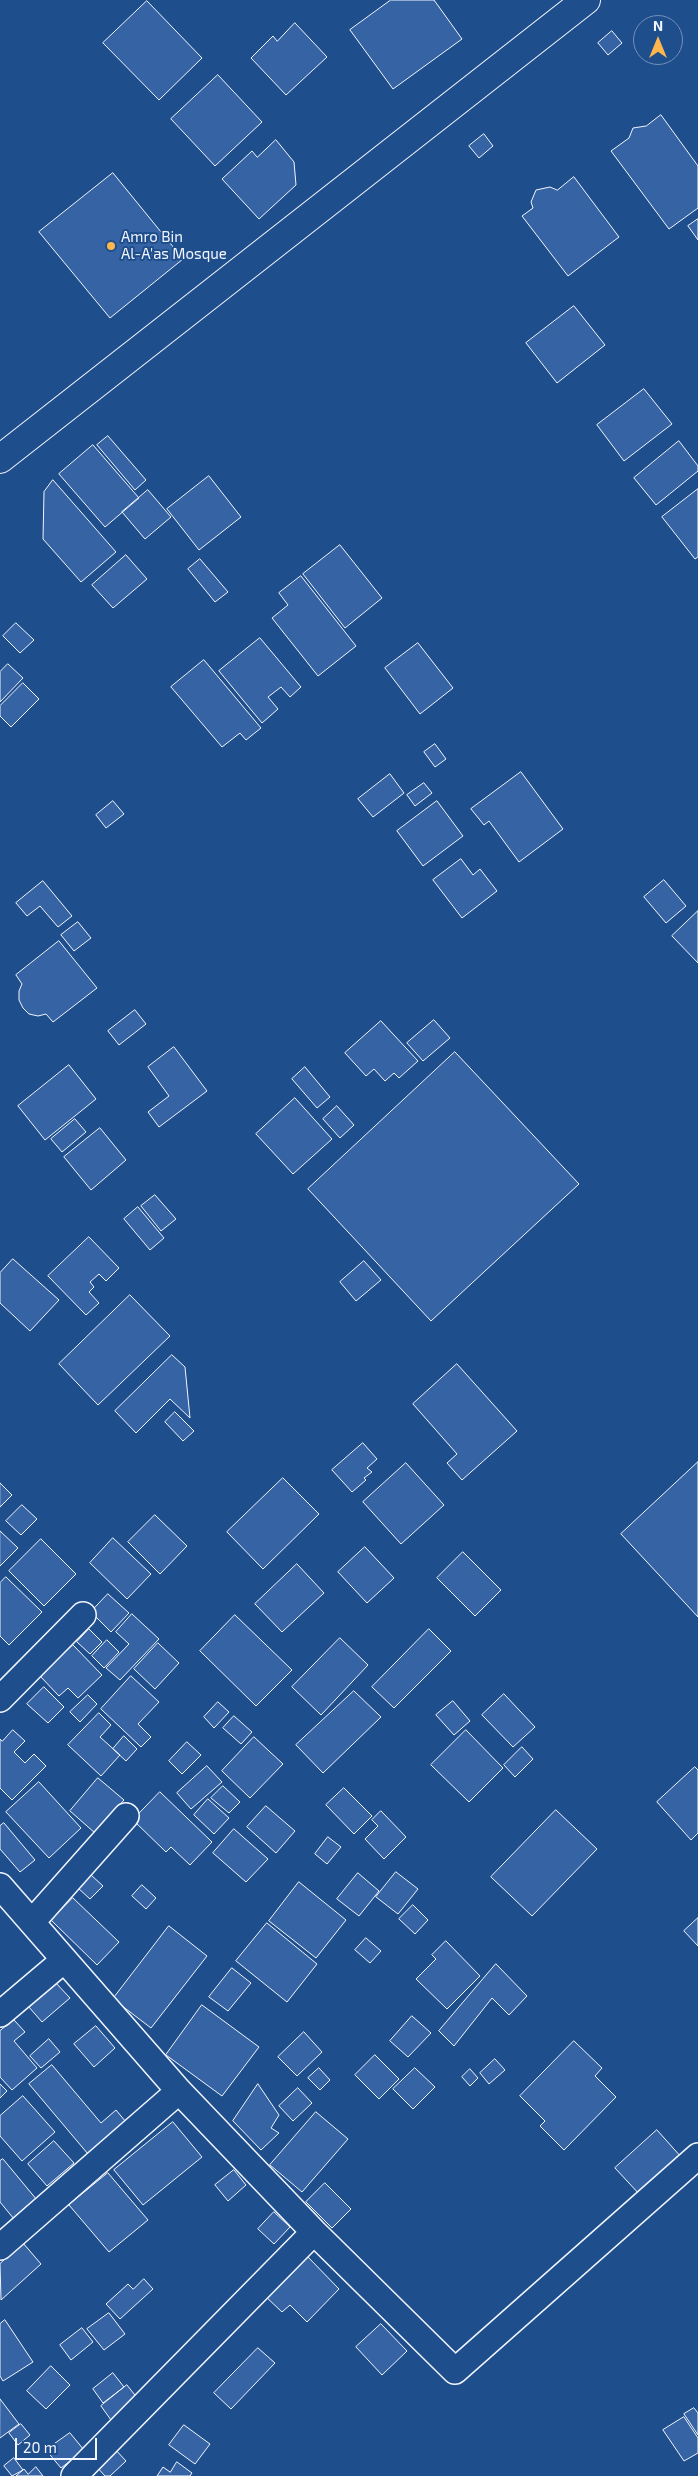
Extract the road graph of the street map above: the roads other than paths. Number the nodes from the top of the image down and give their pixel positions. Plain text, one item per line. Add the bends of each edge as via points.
1 (586, 0) edge
2 (0, 459) edge
3 (82, 1615) dead end
4 (0, 1700) edge
5 (126, 1816) dead end
6 (0, 1886) edge
7 (32, 1922) junction
8 (64, 1960) junction
9 (0, 2014) edge
10 (179, 2091) junction
11 (698, 2156) edge
12 (314, 2232) junction
13 (0, 2247) edge
14 (74, 2476) edge

1 - 2 street
3 - 4 street
5 - 7 street
6 - 7 street
7 - 8 street
8 - 9 street
8 - 10 street
10 - 12 street
10 - 13 street
11 - 12 street via 455,2370
12 - 14 street

